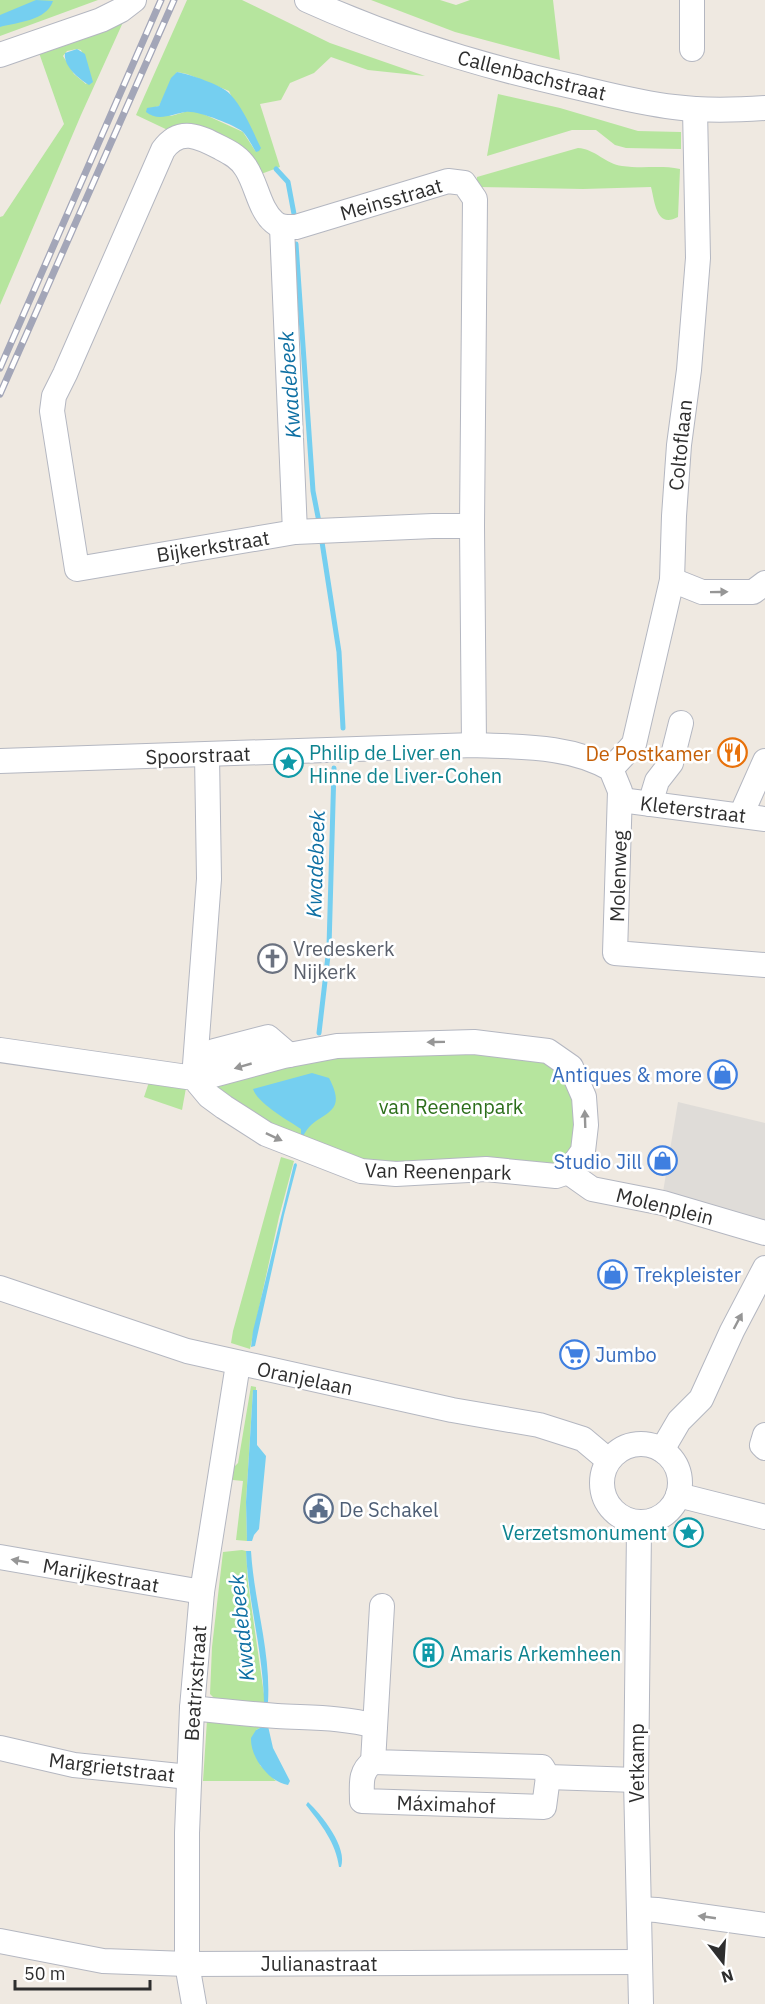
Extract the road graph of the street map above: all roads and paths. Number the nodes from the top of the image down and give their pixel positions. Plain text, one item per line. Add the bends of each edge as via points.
1 (134, 0) edge
2 (307, 0) edge
3 (692, 0) edge
4 (692, 49) dead end
5 (0, 55) edge
6 (765, 108) edge
7 (695, 109) junction
8 (282, 227) junction
9 (472, 526) junction
10 (296, 532) junction
11 (672, 580) junction
12 (765, 583) edge
13 (681, 723) dead end
14 (474, 745) junction
15 (207, 755) junction
16 (0, 761) edge
17 (765, 761) edge
18 (610, 769) junction
19 (621, 800) junction
20 (650, 804) junction
21 (741, 816) junction
22 (765, 819) edge
23 (765, 965) edge
24 (0, 1050) edge
25 (202, 1077) junction
26 (568, 1172) junction
27 (765, 1233) edge
28 (765, 1268) edge
29 (0, 1288) edge
30 (238, 1364) junction
31 (765, 1435) edge
32 (765, 1448) edge
33 (662, 1450) junction
34 (608, 1460) junction
35 (678, 1495) junction
36 (765, 1517) edge
37 (641, 1522) junction
38 (0, 1557) edge
39 (202, 1592) junction
40 (382, 1606) dead end
41 (192, 1708) junction
42 (375, 1726) junction
43 (0, 1748) edge
44 (373, 1762) junction
45 (189, 1777) junction
46 (548, 1777) junction
47 (636, 1780) junction
48 (639, 1909) junction
49 (765, 1926) edge
50 (0, 1941) edge
51 (640, 1962) junction
52 (187, 1964) junction
53 (194, 2004) edge
54 (641, 2004) edge

1 - 5 street via 101,20
2 - 7 street, Callenbachstraat via 352,21 486,66 648,103
3 - 4 street
6 - 7 street, Callenbachstraat
7 - 11 street, Coltoflaan via 698,258 679,445
8 - 9 street, Meinsstraat via 296,227 448,181 464,183 475,199
8 - 10 street
8 - 10 street, Bijkerkstraat via 266,211 246,167 236,156 200,137 170,141 54,396 52,411 77,569
9 - 10 street, Bijkerkstraat
9 - 14 street, Meinsstraat
11 -> 12 street via 702,592 753,592
11 - 18 street, Coltoflaan via 634,744
13 - 20 street via 670,763 657,781
14 - 15 street, Spoorstraat
14 - 18 street, Spoorstraat via 544,748 583,755
15 - 16 street, Spoorstraat
15 - 25 street via 209,879
17 - 21 street
18 - 19 street
19 - 20 street, Kleterstraat
19 - 23 street, Molenweg via 615,953
20 - 21 street, Kleterstraat
21 - 22 street, Kleterstraat
24 - 25 street
25 -> 26 street, Van Reenenpark via 209,1096 266,1134 361,1171 382,1174 486,1169 556,1176
26 -> 25 street via 583,1152 584,1097 571,1067 548,1051 462,1042 337,1046
26 - 27 street, Molenplein via 592,1189 663,1197
33 -> 28 street via 679,1421 701,1399
29 - 30 street, Oranjelaan via 152,1341
30 - 34 street, Oranjelaan via 539,1425 584,1439
30 - 39 street, Beatrixstraat
31 - 32 street
33 - 34 street via 636,1444 620,1449
33 - 35 street via 674,1462 680,1478
34 - 37 street via 601,1484 603,1496 618,1515
35 - 36 street
35 - 37 street via 659,1518
37 - 47 street, Vetkamp
39 -> 38 street, Marijkestraat
39 - 41 street, Beatrixstraat
40 - 42 street, Máximahof
41 - 42 street
41 - 45 street, Beatrixstraat
42 - 44 street, Máximahof
43 - 45 street, Margrietstraat via 74,1765
44 - 46 street, Máximahof via 542,1767
44 - 46 street, Máximahof via 362,1774 362,1801 544,1807
45 - 52 street, Beatrixstraat
46 - 47 street, Máximahof
47 - 48 street, Vetkamp
49 -> 48 street
48 - 51 street, Vetkamp
50 - 52 street, Julianastraat via 103,1960
51 - 52 street, Julianastraat
51 - 54 street, Vetkamp
52 - 53 street, Beatrixstraat

